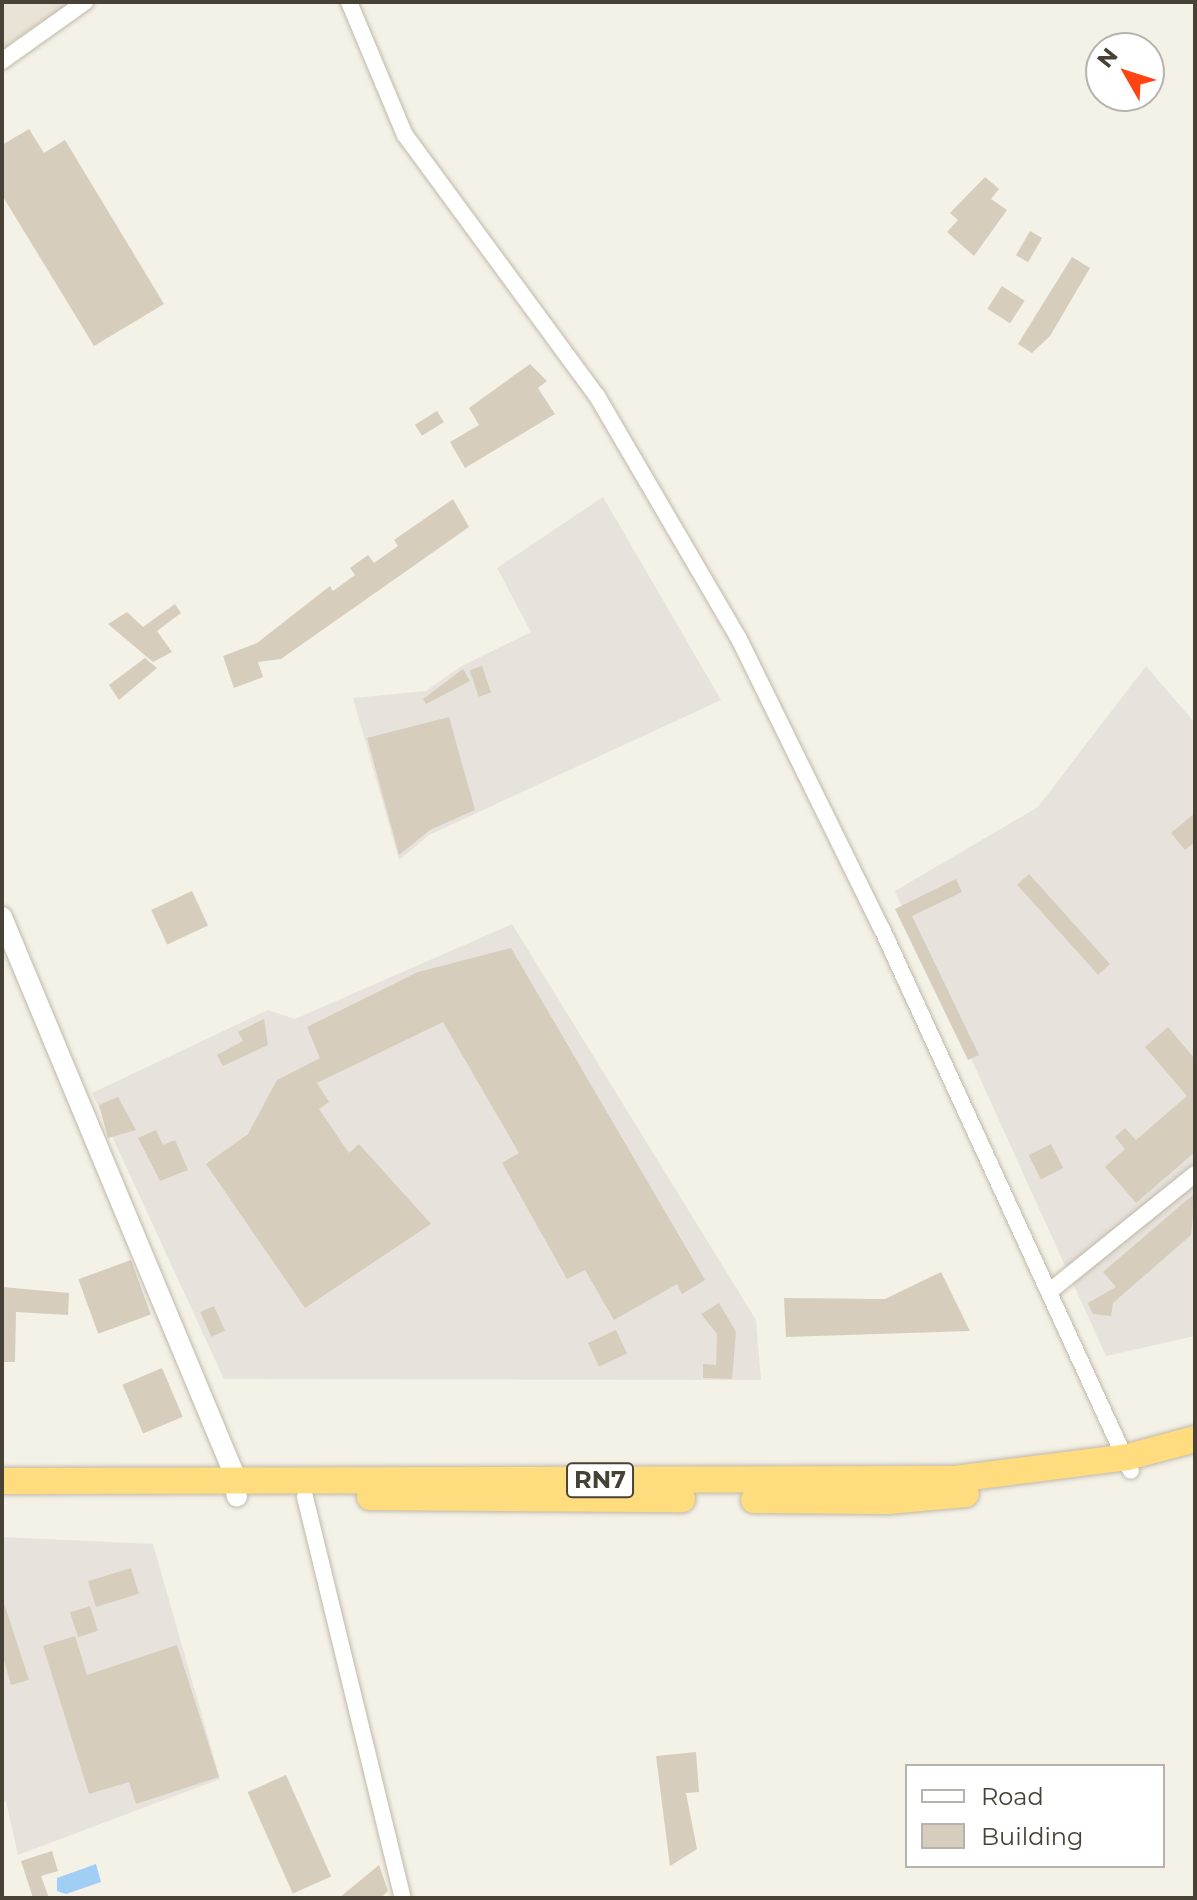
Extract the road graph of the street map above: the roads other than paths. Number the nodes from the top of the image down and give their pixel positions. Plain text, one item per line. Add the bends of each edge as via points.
1 (85, 2) edge
2 (349, 2) edge
3 (2, 61) edge
4 (2, 917) edge
5 (1195, 1174) edge
6 (1050, 1291) junction
7 (1195, 1439) edge
8 (1195, 1456) edge
9 (1129, 1464) junction
10 (2, 1481) edge
11 (236, 1489) junction
12 (2, 1497) edge
13 (305, 1497) junction
14 (403, 1898) edge

1 - 3 street
2 - 6 street via 405,135 597,396 739,639 844,848
4 - 11 street
5 - 6 street
6 - 9 street
7 - 9 highway, RN7
8 - 9 highway, RN7
9 - 11 highway, RN7 via 955,1479
9 - 13 highway, RN7 via 888,1501
10 - 11 highway, RN7
11 - 12 highway, RN7
11 - 13 highway, RN7
13 - 14 street

